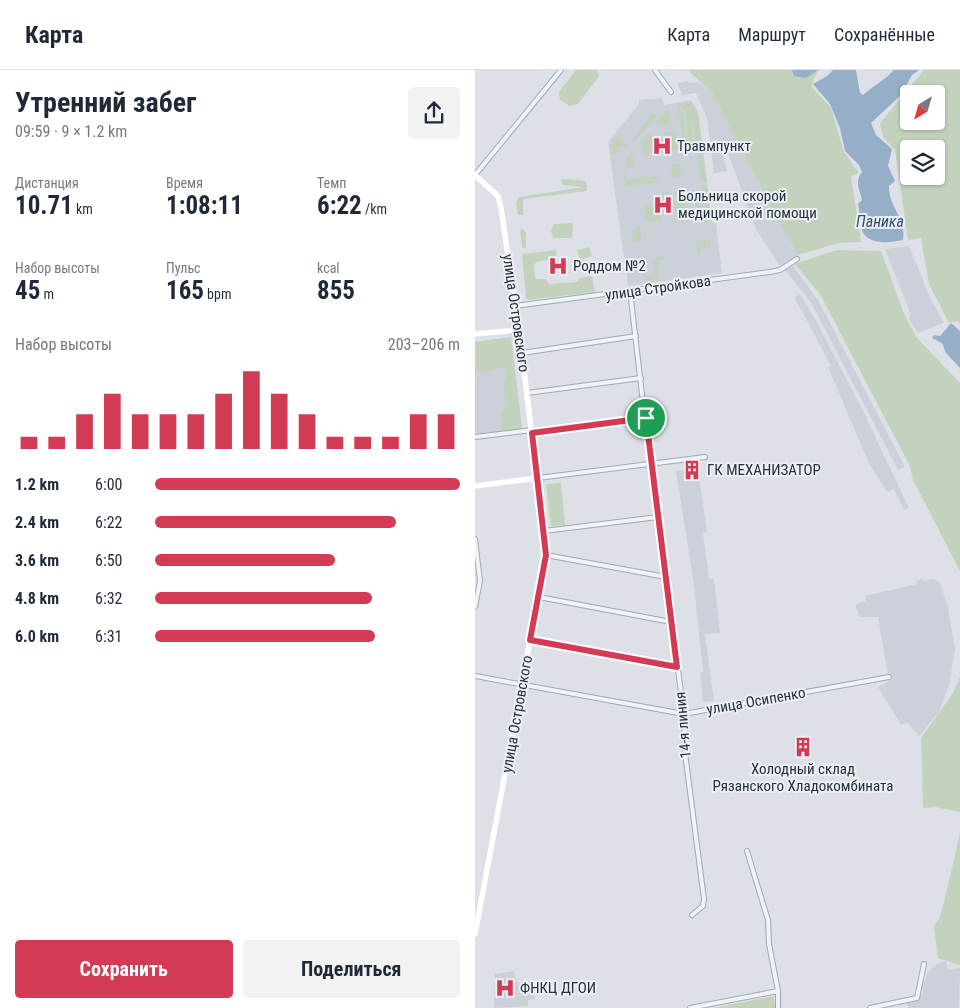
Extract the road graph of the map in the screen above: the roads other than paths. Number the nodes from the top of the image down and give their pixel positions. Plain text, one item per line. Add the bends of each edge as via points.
1 (561, 70) edge
2 (655, 70) edge
3 (671, 92) dead end
4 (475, 175) edge
5 (797, 259) dead end
6 (631, 291) junction
7 (515, 306) junction
8 (517, 330) junction
9 (475, 334) edge
10 (636, 336) junction
11 (522, 353) junction
12 (641, 378) junction
13 (527, 393) junction
14 (646, 418) junction
15 (532, 432) junction
16 (475, 437) edge
17 (705, 457) dead end
18 (650, 464) junction
19 (538, 478) junction
20 (475, 486) edge
21 (658, 517) junction
22 (544, 531) junction
23 (475, 540) edge
24 (546, 555) junction
25 (666, 577) junction
26 (539, 597) junction
27 (475, 607) edge
28 (671, 622) junction
29 (530, 640) junction
30 (677, 667) junction
31 (475, 676) edge
32 (889, 677) dead end
33 (522, 684) junction
34 (684, 714) junction
35 (747, 851) dead end
36 (692, 915) dead end
37 (475, 934) edge
38 (924, 964) dead end
39 (778, 992) junction
40 (690, 1008) edge
41 (778, 1008) edge
42 (870, 1008) edge

1 - 4 street
2 - 3 street
4 - 7 street, улица Островского via 498,196
5 - 6 street, улица Стройкова via 780,270
6 - 7 street, улица Стройкова
6 - 10 street, 14-я линия
7 - 8 street, улица Островского
8 - 9 street
8 - 11 street, улица Островского
10 - 11 street
10 - 12 street, 14-я линия
11 - 13 street, улица Островского
12 - 13 street
12 - 14 street, 14-я линия
13 - 15 street, улица Островского
14 - 15 street
14 - 18 street, 14-я линия
15 - 16 street
15 - 19 street, улица Островского
17 - 18 street
18 - 19 street
18 - 21 street, 14-я линия
19 - 20 street
19 - 22 street, улица Островского
21 - 22 street
21 - 25 street, 14-я линия
22 - 24 street, улица Островского
23 - 27 street via 480,581
24 - 25 street
24 - 26 street, улица Островского
25 - 28 street, 14-я линия
26 - 28 street
26 - 29 street, улица Островского
28 - 30 street, 14-я линия
29 - 30 street
29 - 33 street, улица Островского
30 - 34 street, 14-я линия
31 - 33 street, улица Осипенко
32 - 34 street, улица Осипенко
33 - 34 street, улица Осипенко
33 - 37 street, улица Островского
34 - 36 street, 14-я линия via 685,753 704,899 703,906
35 - 39 street via 768,920
38 - 42 street via 917,998
39 - 40 street
39 - 41 street

